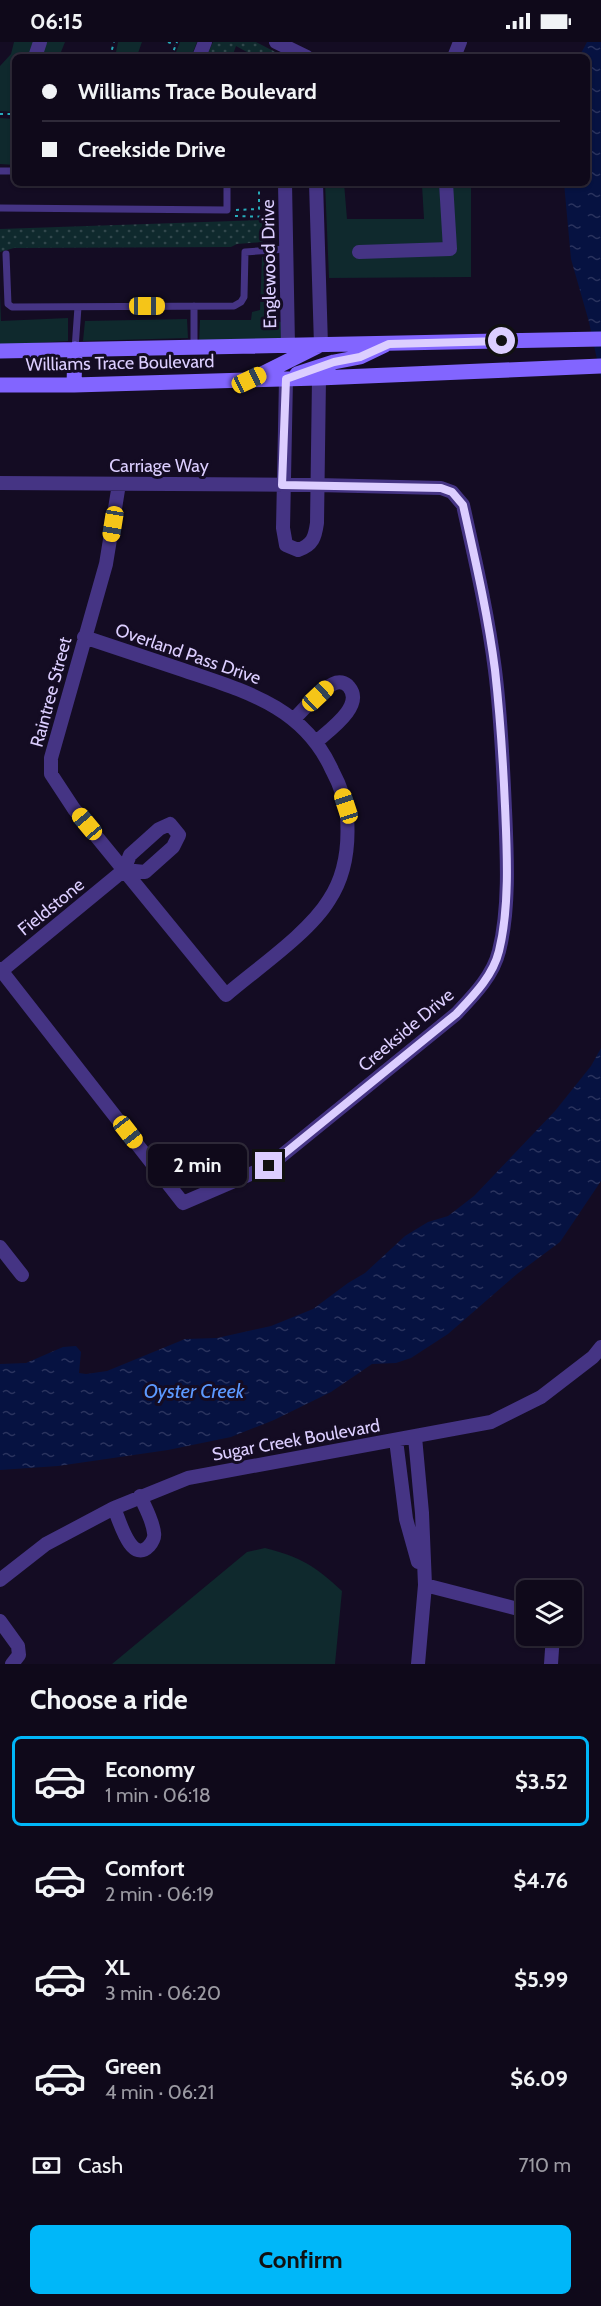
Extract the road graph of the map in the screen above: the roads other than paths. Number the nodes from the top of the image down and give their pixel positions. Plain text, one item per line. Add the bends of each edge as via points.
1 (276, 42) edge
2 (299, 54) edge
3 (227, 186) edge
4 (285, 186) edge
5 (316, 186) edge
6 (446, 186) edge
7 (0, 208) edge
8 (286, 249) junction
9 (359, 252) dead end
10 (6, 254) dead end
11 (194, 306) junction
12 (78, 307) junction
13 (601, 339) edge
14 (389, 344) junction
15 (288, 345) junction
16 (321, 345) junction
17 (194, 347) junction
18 (75, 349) junction
19 (0, 351) edge
20 (601, 366) edge
21 (320, 378) junction
22 (286, 379) junction
23 (249, 380) junction
24 (0, 385) edge
25 (74, 385) junction
26 (0, 483) edge
27 (119, 484) junction
28 (282, 485) junction
29 (318, 485) junction
30 (84, 637) junction
31 (294, 719) junction
32 (316, 742) junction
33 (124, 870) junction
34 (1, 970) edge
35 (226, 995) joint
36 (0, 1247) edge
37 (22, 1275) dead end
38 (601, 1347) edge
39 (415, 1437) junction
40 (396, 1440) junction
41 (140, 1496) junction
42 (114, 1508) junction
43 (0, 1580) edge
44 (425, 1585) junction
45 (516, 1608) edge
46 (0, 1621) edge
47 (552, 1646) edge
48 (12, 1664) edge
49 (418, 1664) edge
50 (551, 1664) edge

1 - 2 street
3 - 7 lane via 227,210
4 - 8 street, Englewood Drive
5 - 16 street
6 - 9 street via 450,249
8 - 11 lane via 245,252 244,297 237,305
8 - 15 street, Englewood Drive
10 - 12 lane via 9,306
11 - 12 lane
11 - 17 lane
12 - 18 lane
13 - 14 main road, Williams Trace Boulevard
14 - 16 main road, Williams Trace Boulevard
14 - 22 main road
15 - 16 main road, Williams Trace Boulevard
15 - 17 main road, Williams Trace Boulevard
16 - 23 main road
17 - 18 main road, Williams Trace Boulevard
18 - 19 main road, Williams Trace Boulevard
18 - 25 main road
20 - 21 main road, Williams Trace Boulevard
21 - 22 main road, Williams Trace Boulevard
21 - 29 street
22 - 23 main road, Williams Trace Boulevard
22 - 28 street
23 - 25 main road, Williams Trace Boulevard
24 - 25 main road, Williams Trace Boulevard
26 - 27 street, Carriage Way
27 - 28 street, Carriage Way
27 - 30 street, Raintree Street via 106,564
28 - 29 street, Carriage Way
28 - 29 street via 284,538 286,544 298,550 311,544 314,537
29 - 34 street, Creekside Drive via 441,488 452,492 463,505 495,669 502,747 507,846 504,922 499,952 490,972 456,1014 269,1166 183,1203
30 - 31 street, Overland Pass Drive via 243,690
30 - 33 street, Raintree Street via 51,758 51,774
31 - 32 street, Overland Pass Drive
31 - 32 street via 331,685 339,682 352,690 350,710
32 - 35 street, Overland Pass Drive via 346,806 349,836 345,861 330,900 313,921
33 - 34 street, Fieldstone
33 - 35 street, Raintree Street
36 - 37 street
38 - 39 street, Sugar Creek Boulevard via 541,1397 491,1422
39 - 40 street, Sugar Creek Boulevard
39 - 44 street
40 - 41 street, Sugar Creek Boulevard via 188,1478
40 - 44 street via 406,1519
41 - 42 street, Sugar Creek Boulevard
41 - 42 street via 155,1534 144,1550 129,1544
42 - 43 street, Sugar Creek Boulevard via 46,1544
44 - 45 street
44 - 49 street
46 - 48 street via 18,1646 19,1655
47 - 50 street

